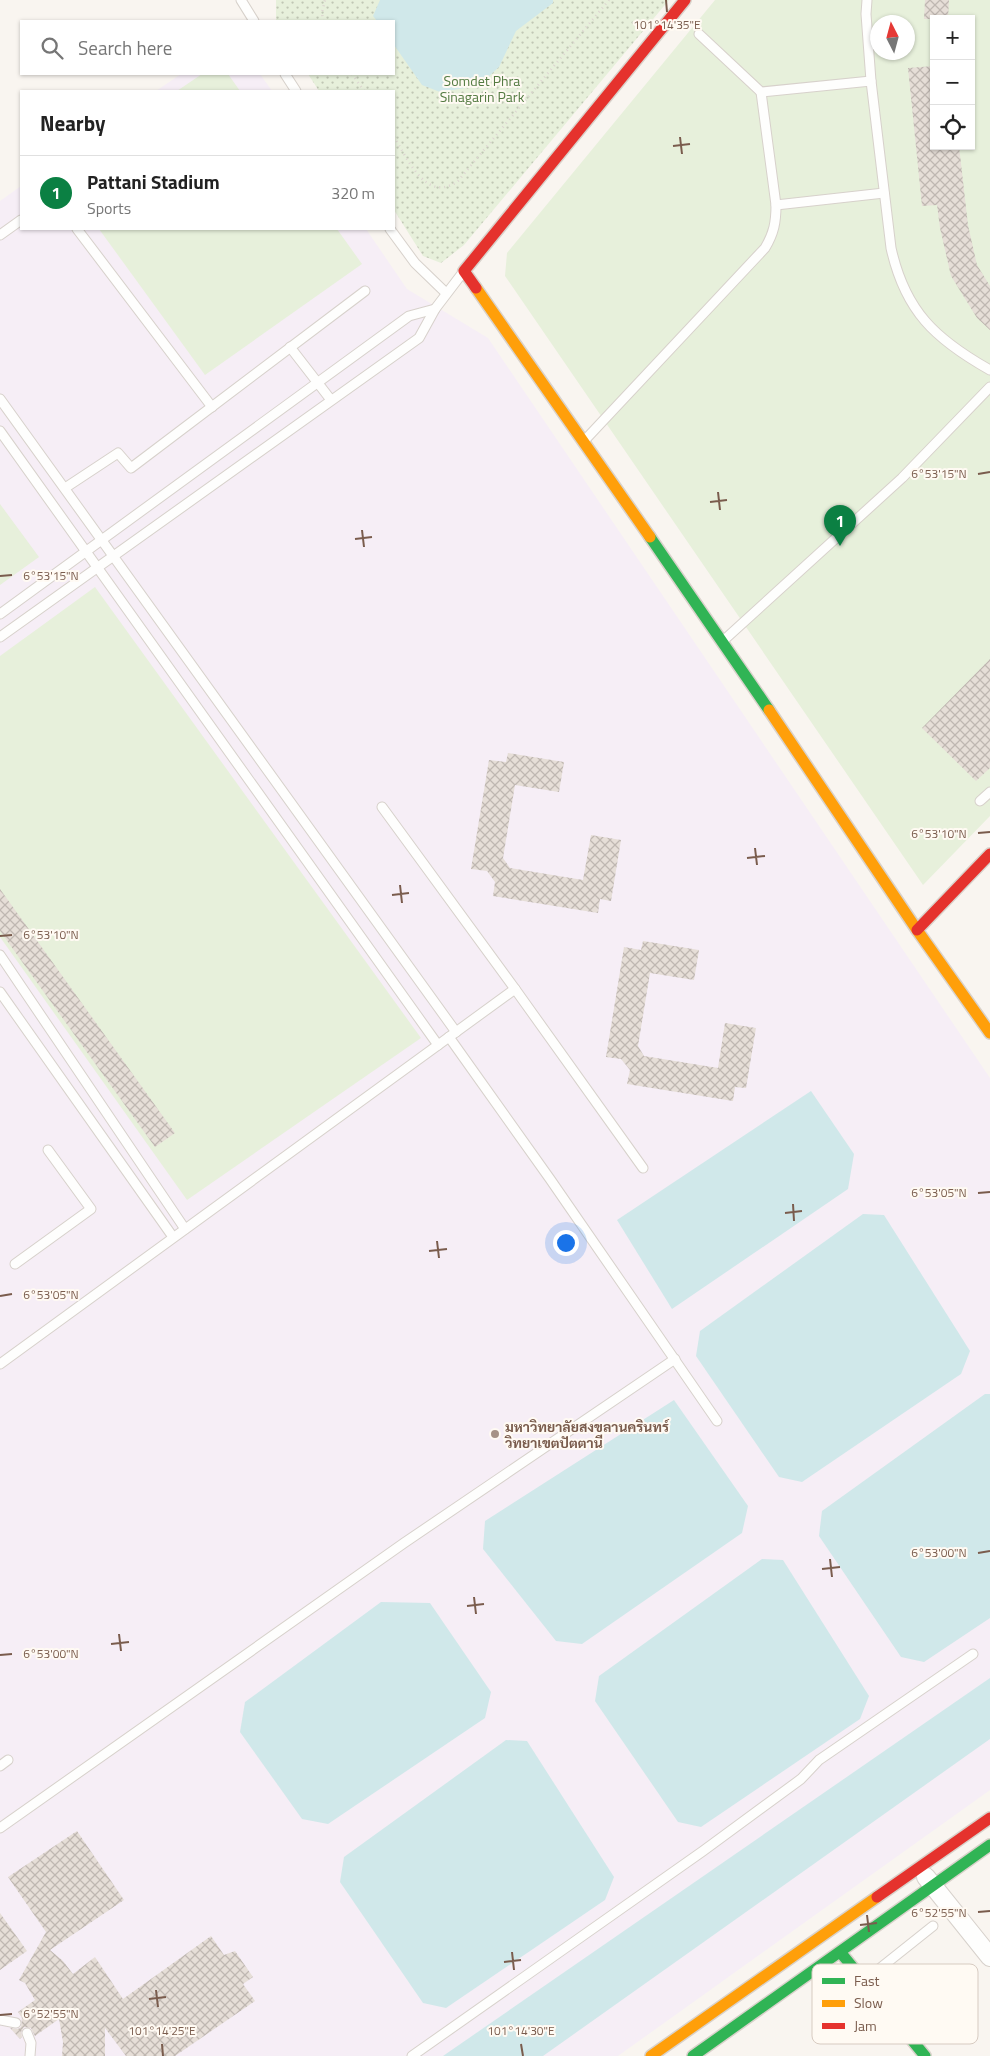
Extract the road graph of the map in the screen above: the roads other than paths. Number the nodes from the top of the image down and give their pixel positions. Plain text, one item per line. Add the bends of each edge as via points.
1 (241, 0) edge
2 (685, 0) edge
3 (867, 0) edge
4 (250, 4) edge
5 (254, 20) edge
6 (699, 34) dead end
7 (286, 75) edge
8 (870, 80) junction
9 (295, 90) edge
10 (761, 92) junction
11 (884, 193) junction
12 (776, 205) junction
13 (20, 221) edge
14 (78, 230) edge
15 (391, 230) edge
16 (0, 235) edge
17 (464, 271) junction
18 (365, 290) dead end
19 (446, 293) junction
20 (435, 309) junction
21 (290, 347) junction
22 (990, 370) edge
23 (319, 382) junction
24 (990, 387) edge
25 (0, 399) edge
26 (331, 400) junction
27 (212, 406) junction
28 (0, 431) edge
29 (584, 441) junction
30 (65, 488) junction
31 (102, 540) junction
32 (86, 551) junction
33 (114, 556) junction
34 (98, 568) junction
35 (0, 614) edge
36 (0, 637) edge
37 (723, 641) junction
38 (990, 792) edge
39 (980, 802) dead end
40 (382, 807) dead end
41 (990, 854) edge
42 (917, 930) junction
43 (0, 955) edge
44 (515, 989) junction
45 (0, 992) edge
46 (990, 1033) edge
47 (452, 1034) junction
48 (438, 1045) junction
49 (48, 1150) dead end
50 (643, 1168) dead end
51 (185, 1229) junction
52 (173, 1237) junction
53 (15, 1264) dead end
54 (675, 1359) junction
55 (0, 1364) edge
56 (717, 1421) dead end
57 (972, 1654) dead end
58 (8, 1760) dead end
59 (0, 1766) edge
60 (990, 1818) edge
61 (0, 1828) edge
62 (990, 1845) edge
63 (918, 1868) junction
64 (933, 1886) junction
65 (933, 1926) dead end
66 (841, 1953) junction
67 (990, 1957) edge
68 (825, 1964) edge
69 (850, 1964) edge
70 (885, 1964) edge
71 (812, 1973) edge
72 (0, 2020) edge
73 (16, 2023) dead end
74 (27, 2034) dead end
75 (915, 2044) edge
76 (30, 2056) edge
77 (412, 2056) edge
78 (651, 2056) edge
79 (693, 2056) edge
80 (925, 2056) edge

1 - 4 lane
2 - 17 street
3 - 8 lane
4 - 5 lane
6 - 10 lane
7 - 9 lane
8 - 10 lane
8 - 11 lane
10 - 12 lane
11 - 12 lane
11 - 22 lane via 896,272 909,301 941,338
12 - 29 lane via 776,222 765,248
13 - 16 lane
14 - 27 lane
15 - 19 lane via 415,263
17 - 19 lane
17 - 29 street
18 - 21 lane
19 - 20 lane
20 - 23 lane via 409,316
20 - 26 lane via 419,338
21 - 23 lane
21 - 27 lane
23 - 26 lane
23 - 31 lane
24 - 37 lane via 902,478
25 - 30 lane
26 - 33 lane
27 - 30 lane via 131,468 118,453
28 - 32 lane
29 - 37 street
30 - 31 lane
31 - 32 lane
31 - 33 lane
32 - 34 lane
32 - 35 lane
33 - 34 lane
33 - 47 lane
34 - 36 lane
34 - 48 lane
37 - 42 street
38 - 39 lane
40 - 44 lane
41 - 42 street
42 - 46 street
43 - 51 lane
44 - 47 lane
44 - 50 lane
45 - 52 lane
47 - 48 lane
47 - 54 lane
48 - 51 lane
49 - 53 lane via 92,1209
51 - 52 lane
52 - 55 lane
54 - 56 lane
54 - 61 lane via 404,1543
57 - 77 lane via 818,1760 801,1779
58 - 59 lane
60 - 63 street
62 - 64 street
63 - 64 street
63 - 78 street
64 - 66 street
64 - 67 street
65 - 70 lane
66 - 68 street
66 - 69 street
71 - 79 street
72 - 73 lane
74 - 76 lane via 31,2043
75 - 80 street

